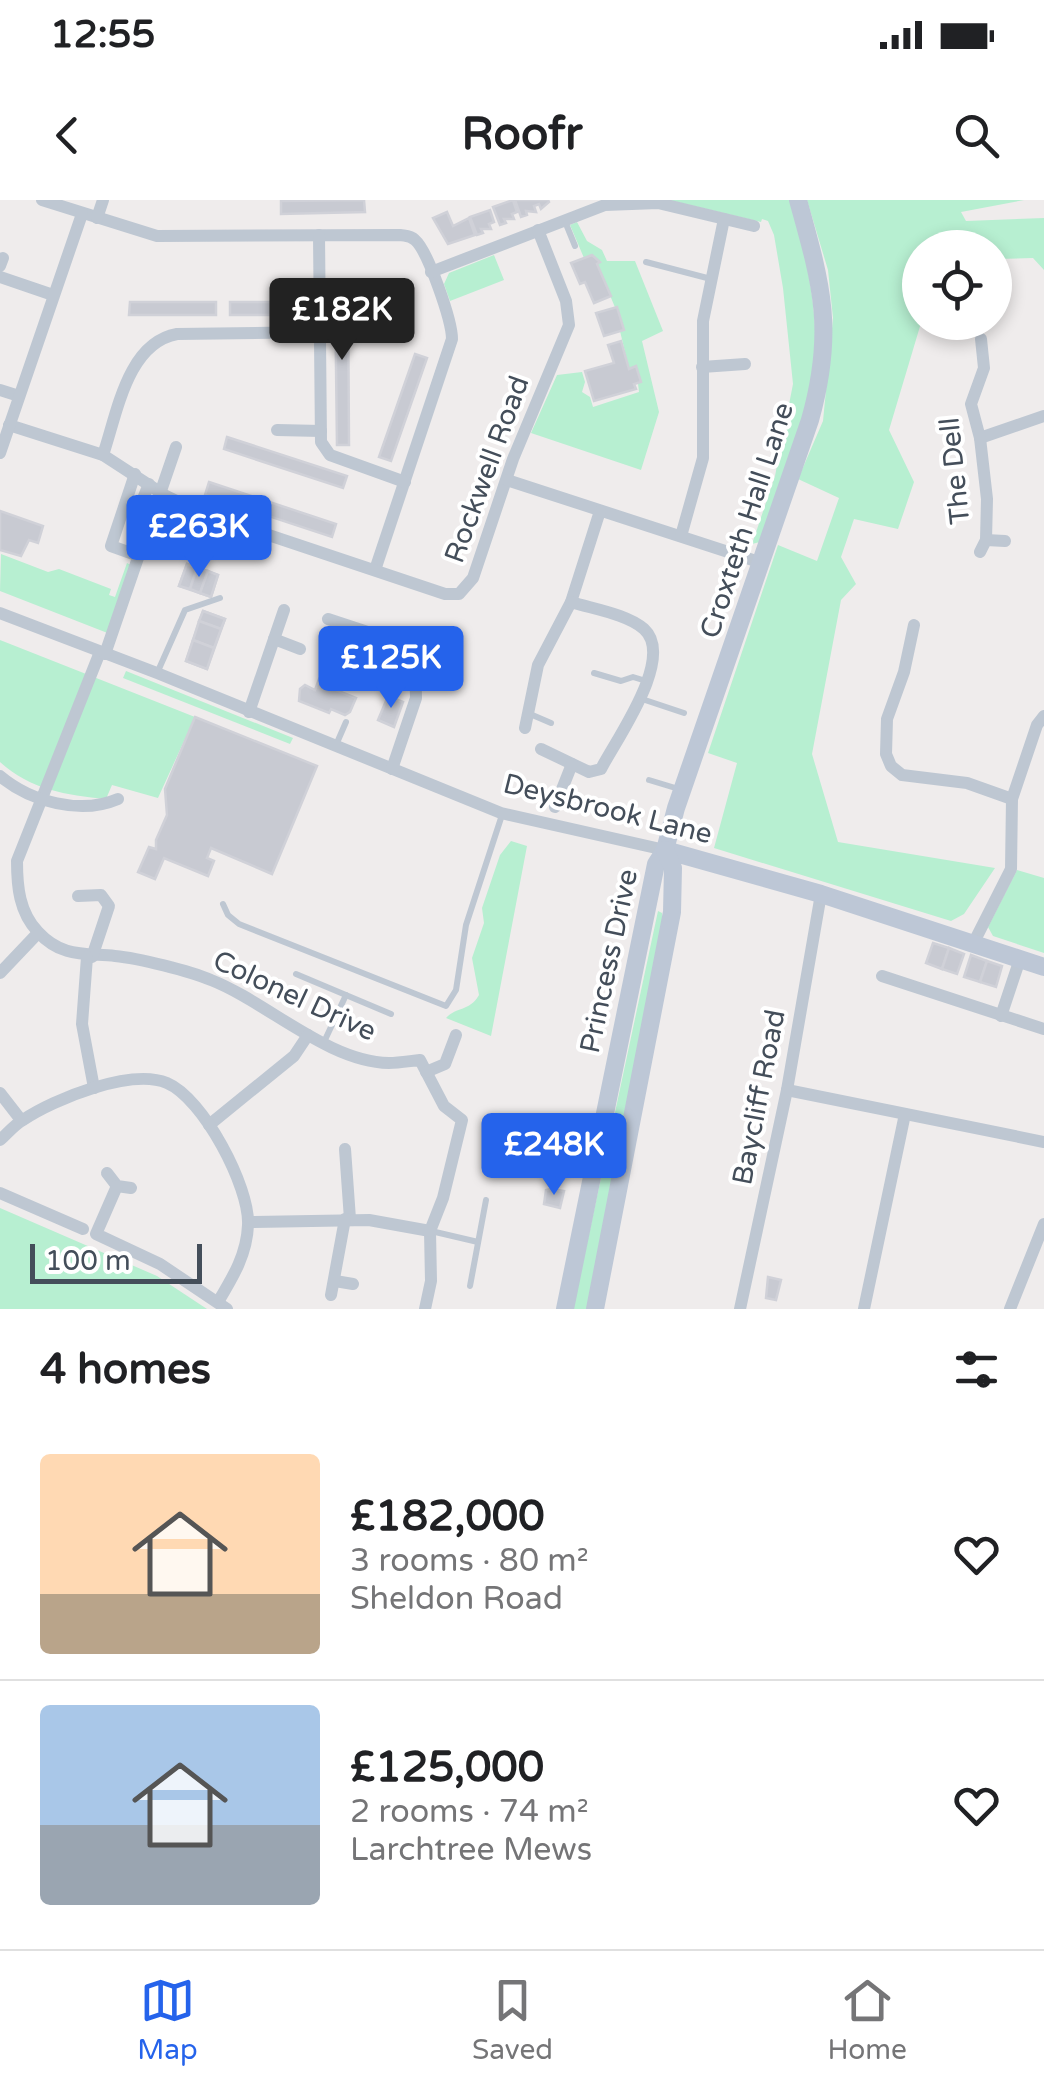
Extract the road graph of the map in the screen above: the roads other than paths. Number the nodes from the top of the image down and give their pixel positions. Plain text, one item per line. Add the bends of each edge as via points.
1 (42, 200) edge
2 (103, 200) edge
3 (798, 200) edge
4 (82, 214) junction
5 (97, 218) junction
6 (724, 218) junction
7 (564, 219) junction
8 (754, 226) dead end
9 (538, 230) junction
10 (319, 235) junction
11 (575, 246) dead end
12 (646, 262) dead end
13 (430, 272) junction
14 (0, 277) edge
15 (711, 279) junction
16 (54, 295) junction
17 (320, 332) junction
18 (981, 340) edge
19 (702, 367) junction
20 (732, 383) dead end
21 (0, 390) edge
22 (19, 396) junction
23 (1044, 416) edge
24 (10, 425) junction
25 (277, 430) dead end
26 (320, 431) junction
27 (980, 438) junction
28 (176, 447) dead end
29 (0, 453) edge
30 (103, 455) junction
31 (135, 474) junction
32 (507, 480) junction
33 (405, 482) junction
34 (155, 488) junction
35 (600, 511) junction
36 (136, 516) dead end
37 (680, 536) junction
38 (1005, 541) dead end
39 (139, 556) junction
40 (762, 564) junction
41 (375, 570) junction
42 (220, 598) dead end
43 (571, 602) junction
44 (284, 610) dead end
45 (0, 613) edge
46 (328, 618) dead end
47 (914, 625) dead end
48 (274, 639) junction
49 (300, 649) dead end
50 (103, 653) junction
51 (157, 673) junction
52 (594, 673) dead end
53 (646, 681) junction
54 (640, 698) junction
55 (249, 712) junction
56 (528, 713) junction
57 (684, 714) dead end
58 (1044, 716) edge
59 (346, 722) dead end
60 (551, 724) dead end
61 (525, 728) dead end
62 (336, 746) junction
63 (541, 749) dead end
64 (572, 764) junction
65 (392, 769) junction
66 (0, 776) edge
67 (649, 780) dead end
68 (683, 790) junction
69 (40, 798) junction
70 (118, 798) dead end
71 (1012, 799) junction
72 (555, 807) dead end
73 (502, 814) junction
74 (665, 850) junction
75 (821, 894) junction
76 (78, 896) dead end
77 (223, 904) dead end
78 (646, 905) junction
79 (672, 912) junction
80 (38, 933) junction
81 (974, 942) junction
82 (89, 957) junction
83 (1020, 959) junction
84 (1044, 967) edge
85 (0, 973) edge
86 (296, 974) dead end
87 (882, 976) dead end
88 (346, 995) junction
89 (391, 1014) dead end
90 (1001, 1016) junction
91 (1044, 1029) edge
92 (308, 1035) junction
93 (456, 1035) dead end
94 (324, 1042) junction
95 (423, 1066) junction
96 (94, 1088) junction
97 (787, 1090) junction
98 (0, 1093) edge
99 (904, 1114) junction
100 (22, 1120) junction
101 (209, 1125) junction
102 (0, 1140) edge
103 (1044, 1142) edge
104 (345, 1149) dead end
105 (108, 1173) dead end
106 (0, 1193) edge
107 (486, 1200) dead end
108 (348, 1219) junction
109 (249, 1222) junction
110 (1044, 1224) edge
111 (83, 1230) dead end
112 (430, 1231) junction
113 (478, 1242) junction
114 (353, 1284) dead end
115 (470, 1286) dead end
116 (223, 1306) edge
117 (425, 1309) edge
118 (565, 1309) edge
119 (595, 1309) edge
120 (740, 1309) edge
121 (864, 1309) edge
122 (1010, 1309) edge

1 - 4 street
2 - 5 street
3 - 40 street, Croxteth Hall Lane via 826,317 822,372
4 - 5 street
4 - 16 street
5 - 10 street via 157,236
6 - 7 street via 629,203
6 - 8 street
6 - 15 street
7 - 9 street
7 - 11 lane
9 - 13 street
9 - 32 street, Rockwell Road via 569,325
10 - 13 street via 406,235 419,244
10 - 17 street
12 - 15 lane
13 - 33 street via 452,339
14 - 16 street
15 - 19 street
16 - 22 street
17 - 26 street
17 - 30 street via 177,334 158,340 138,359
18 - 27 street, The Dell via 984,368 971,404
19 - 20 street via 738,364
19 - 37 street via 703,458
21 - 22 street
22 - 24 street
23 - 27 street
24 - 29 street
24 - 30 street, Rockwell Road
25 - 26 street
26 - 33 street via 330,455
27 - 38 street, The Dell via 983,546
28 - 34 street
30 - 31 street, Rockwell Road
31 - 34 street, Rockwell Road
31 - 39 street via 110,546
32 - 35 street
32 - 41 street, Rockwell Road via 470,585 460,594
33 - 41 street
34 - 36 street
34 - 39 street
34 - 41 street, Rockwell Road via 198,511
35 - 37 street
35 - 43 street
37 - 40 street
39 - 50 street
40 - 68 street, Croxteth Hall Lane
42 - 51 lane via 185,610
43 - 53 street via 646,632 655,650
43 - 56 street via 538,665
44 - 48 street
45 - 50 street, Deysbrook Lane
46 - 65 street via 407,645 415,654 416,698
47 - 71 street via 887,719 891,766 902,775 967,783
48 - 49 street
48 - 55 street
50 - 51 street, Deysbrook Lane
50 - 69 street
51 - 55 street, Deysbrook Lane
52 - 53 lane
53 - 54 street
54 - 57 lane
54 - 64 street via 602,770
55 - 62 street, Deysbrook Lane
56 - 60 lane
56 - 61 street
58 - 71 street
59 - 62 lane
62 - 65 street, Deysbrook Lane
63 - 64 street
64 - 72 street
65 - 73 street, Deysbrook Lane
66 - 69 street
67 - 68 lane
68 - 74 street, Croxteth Hall Lane
69 - 70 street via 70,806 102,806
69 - 80 street via 17,861 17,892
71 - 81 street via 1010,870
73 - 74 street, Deysbrook Lane
73 - 77 lane via 466,925 456,990 446,1006 238,924
74 - 75 street, Deysbrook Lane
74 - 78 street, Princess Drive
74 - 79 street, Princess Drive via 673,868
75 - 81 street, Deysbrook Lane
75 - 97 street, Baycliff Road
76 - 82 street via 101,896 108,906
78 - 79 street via 662,900
78 - 118 street, Princess Drive
79 - 119 street, Princess Drive
80 - 82 street, Colonel Drive
80 - 85 street
81 - 83 street, Deysbrook Lane
82 - 92 street, Colonel Drive via 116,956 210,980
82 - 96 street via 82,1024
83 - 84 street, Deysbrook Lane
83 - 90 street
86 - 88 lane
87 - 90 street
88 - 89 lane
88 - 94 lane
90 - 91 street
92 - 94 street, Colonel Drive
92 - 101 street via 294,1056
93 - 95 street via 445,1064
94 - 95 street, Colonel Drive via 356,1057
95 - 112 street via 444,1106 462,1120
96 - 100 street
96 - 101 street via 141,1079 167,1083
97 - 99 street
97 - 120 street, Baycliff Road
98 - 100 street
99 - 103 street
99 - 121 street
100 - 102 street
101 - 109 street via 232,1166
104 - 108 street
105 - 116 street via 124,1187 96,1234 160,1264
106 - 111 street
107 - 113 lane
108 - 109 street
108 - 112 street
108 - 114 street via 333,1288
109 - 116 street
110 - 122 street
112 - 113 lane
112 - 117 street
113 - 115 lane

